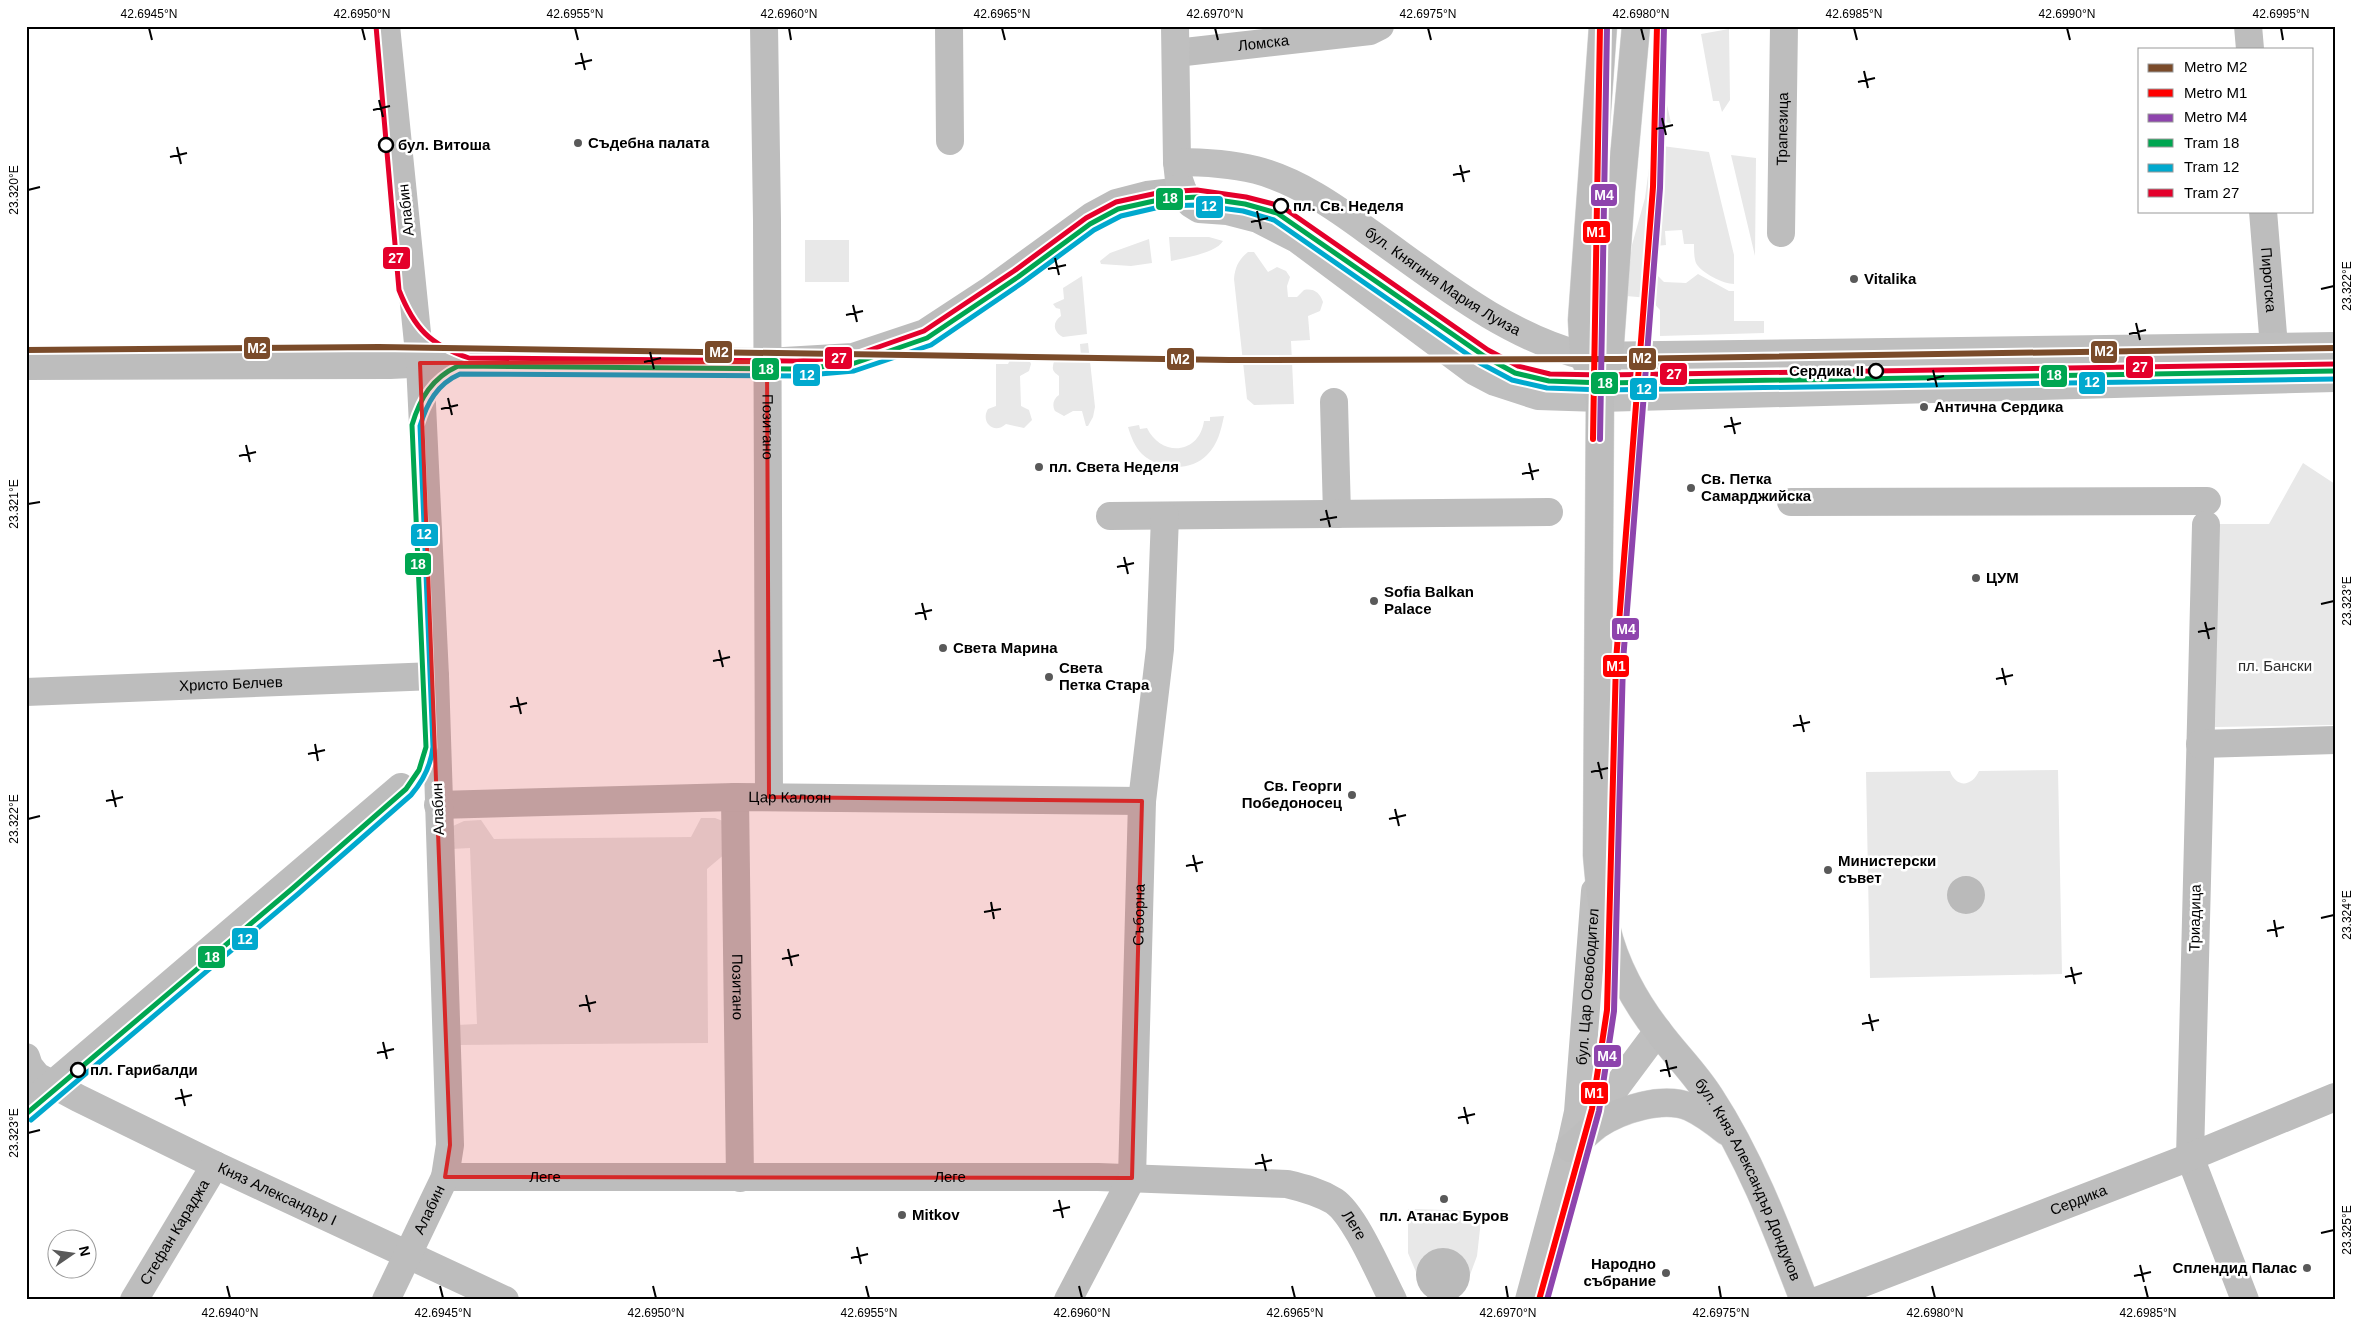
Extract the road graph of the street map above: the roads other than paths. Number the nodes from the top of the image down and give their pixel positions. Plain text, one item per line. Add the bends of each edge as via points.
1 (386, 26) edge
2 (764, 26) edge
3 (949, 26) edge
4 (1380, 26) edge
5 (1603, 26) edge
6 (1636, 26) edge
7 (1784, 26) edge
8 (2248, 26) edge
9 (1175, 39) edge
10 (2250, 48) edge
11 (950, 141) dead end
12 (1177, 162) junction
13 (1183, 191) junction
14 (2263, 212) edge
15 (1781, 233) dead end
16 (2335, 346) edge
17 (2274, 347) junction
18 (1597, 357) junction
19 (767, 362) junction
20 (420, 363) junction
21 (26, 366) edge
22 (2335, 378) edge
23 (1600, 398) junction
24 (1334, 402) dead end
25 (1791, 502) dead end
26 (1549, 512) dead end
27 (1337, 514) junction
28 (1110, 516) dead end
29 (1165, 516) junction
30 (435, 676) junction
31 (26, 692) edge
32 (2335, 740) edge
33 (2200, 744) junction
34 (401, 787) dead end
35 (735, 797) junction
36 (769, 797) junction
37 (1142, 801) junction
38 (438, 805) junction
39 (1597, 855) junction
40 (1658, 1031) junction
41 (26, 1058) edge
42 (51, 1084) junction
43 (2335, 1097) edge
44 (26, 1107) edge
45 (1732, 1136) junction
46 (1570, 1148) junction
47 (2190, 1157) junction
48 (215, 1165) junction
49 (445, 1177) junction
50 (740, 1178) junction
51 (1132, 1178) junction
52 (408, 1255) junction
53 (134, 1300) edge
54 (386, 1300) edge
55 (505, 1300) edge
56 (1068, 1300) edge
57 (1393, 1300) edge
58 (1529, 1300) edge
59 (1804, 1300) edge
60 (1820, 1300) edge
61 (2245, 1300) edge

1 - 20 street, Алабин
2 - 19 street, Позитано
3 - 11 street
4 - 9 street, Ломска via 1370,31
5 - 18 street via 1582,320
6 - 18 street via 1621,191
7 - 15 street, Трапезица
8 - 10 street
9 - 12 main road
12 - 13 main road
12 - 18 main road, бул. Княгиня Мария Луиза via 1202,162 1256,170 1303,189 1501,322 1536,340
13 - 19 street via 1147,195 1092,216 925,333 853,357
13 - 23 main road via 1199,209 1250,216 1297,239 1474,371 1495,382 1538,396
14 - 17 street, Пиротска
16 - 17 main road, бул. Княгиня Мария Луиза
17 - 18 main road, бул. Княгиня Мария Луиза
18 - 23 street, бул. Княз Александър Дондуков
19 - 20 street via 493,360
19 - 36 street, Позитано
20 - 21 street
20 - 30 street, Алабин
22 - 23 main road
23 - 39 street, бул. Княз Александър Дондуков
24 - 27 street
25 - 33 street, Триадица via 2207,513
26 - 27 street
27 - 29 street
28 - 29 street
29 - 37 street, Съборна via 1160,649
30 - 31 street, Христо Белчев
30 - 38 street, Алабин
32 - 33 street
33 - 47 street, Триадица
34 - 42 street
35 - 36 street, Цар Калоян
35 - 38 street, Цар Калоян
35 - 50 street, Позитано
36 - 37 street, Цар Калоян
37 - 51 street, Съборна
38 - 49 street, Алабин via 450,1145
39 - 40 street, бул. Княз Александър Дондуков via 1606,928 1614,952 1635,997
39 - 46 main road, бул. Цар Освободител via 1579,1094
40 - 45 street, бул. Княз Александър Дондуков via 1710,1096
40 - 46 main road, бул. Цар Освободител
41 - 42 street, Княз Александър I via 38,1076
42 - 44 street
42 - 48 street, Княз Александър I
43 - 47 street, Сердика
45 - 46 street via 1690,1107 1657,1104 1625,1111 1597,1125
45 - 59 street, бул. Княз Александър Дондуков via 1760,1189
46 - 58 main road, бул. Цар Освободител
47 - 60 street, Сердика
47 - 61 street, Триадица
48 - 52 street, Княз Александър I
48 - 53 street, Стефан Караджа
49 - 50 street, Леге
49 - 52 street, Алабин
50 - 51 street, Леге
51 - 56 street, Съборна
51 - 57 street, Леге via 1287,1184 1316,1192 1335,1202 1350,1216
52 - 54 street, Алабин
52 - 55 street, Княз Александър I

